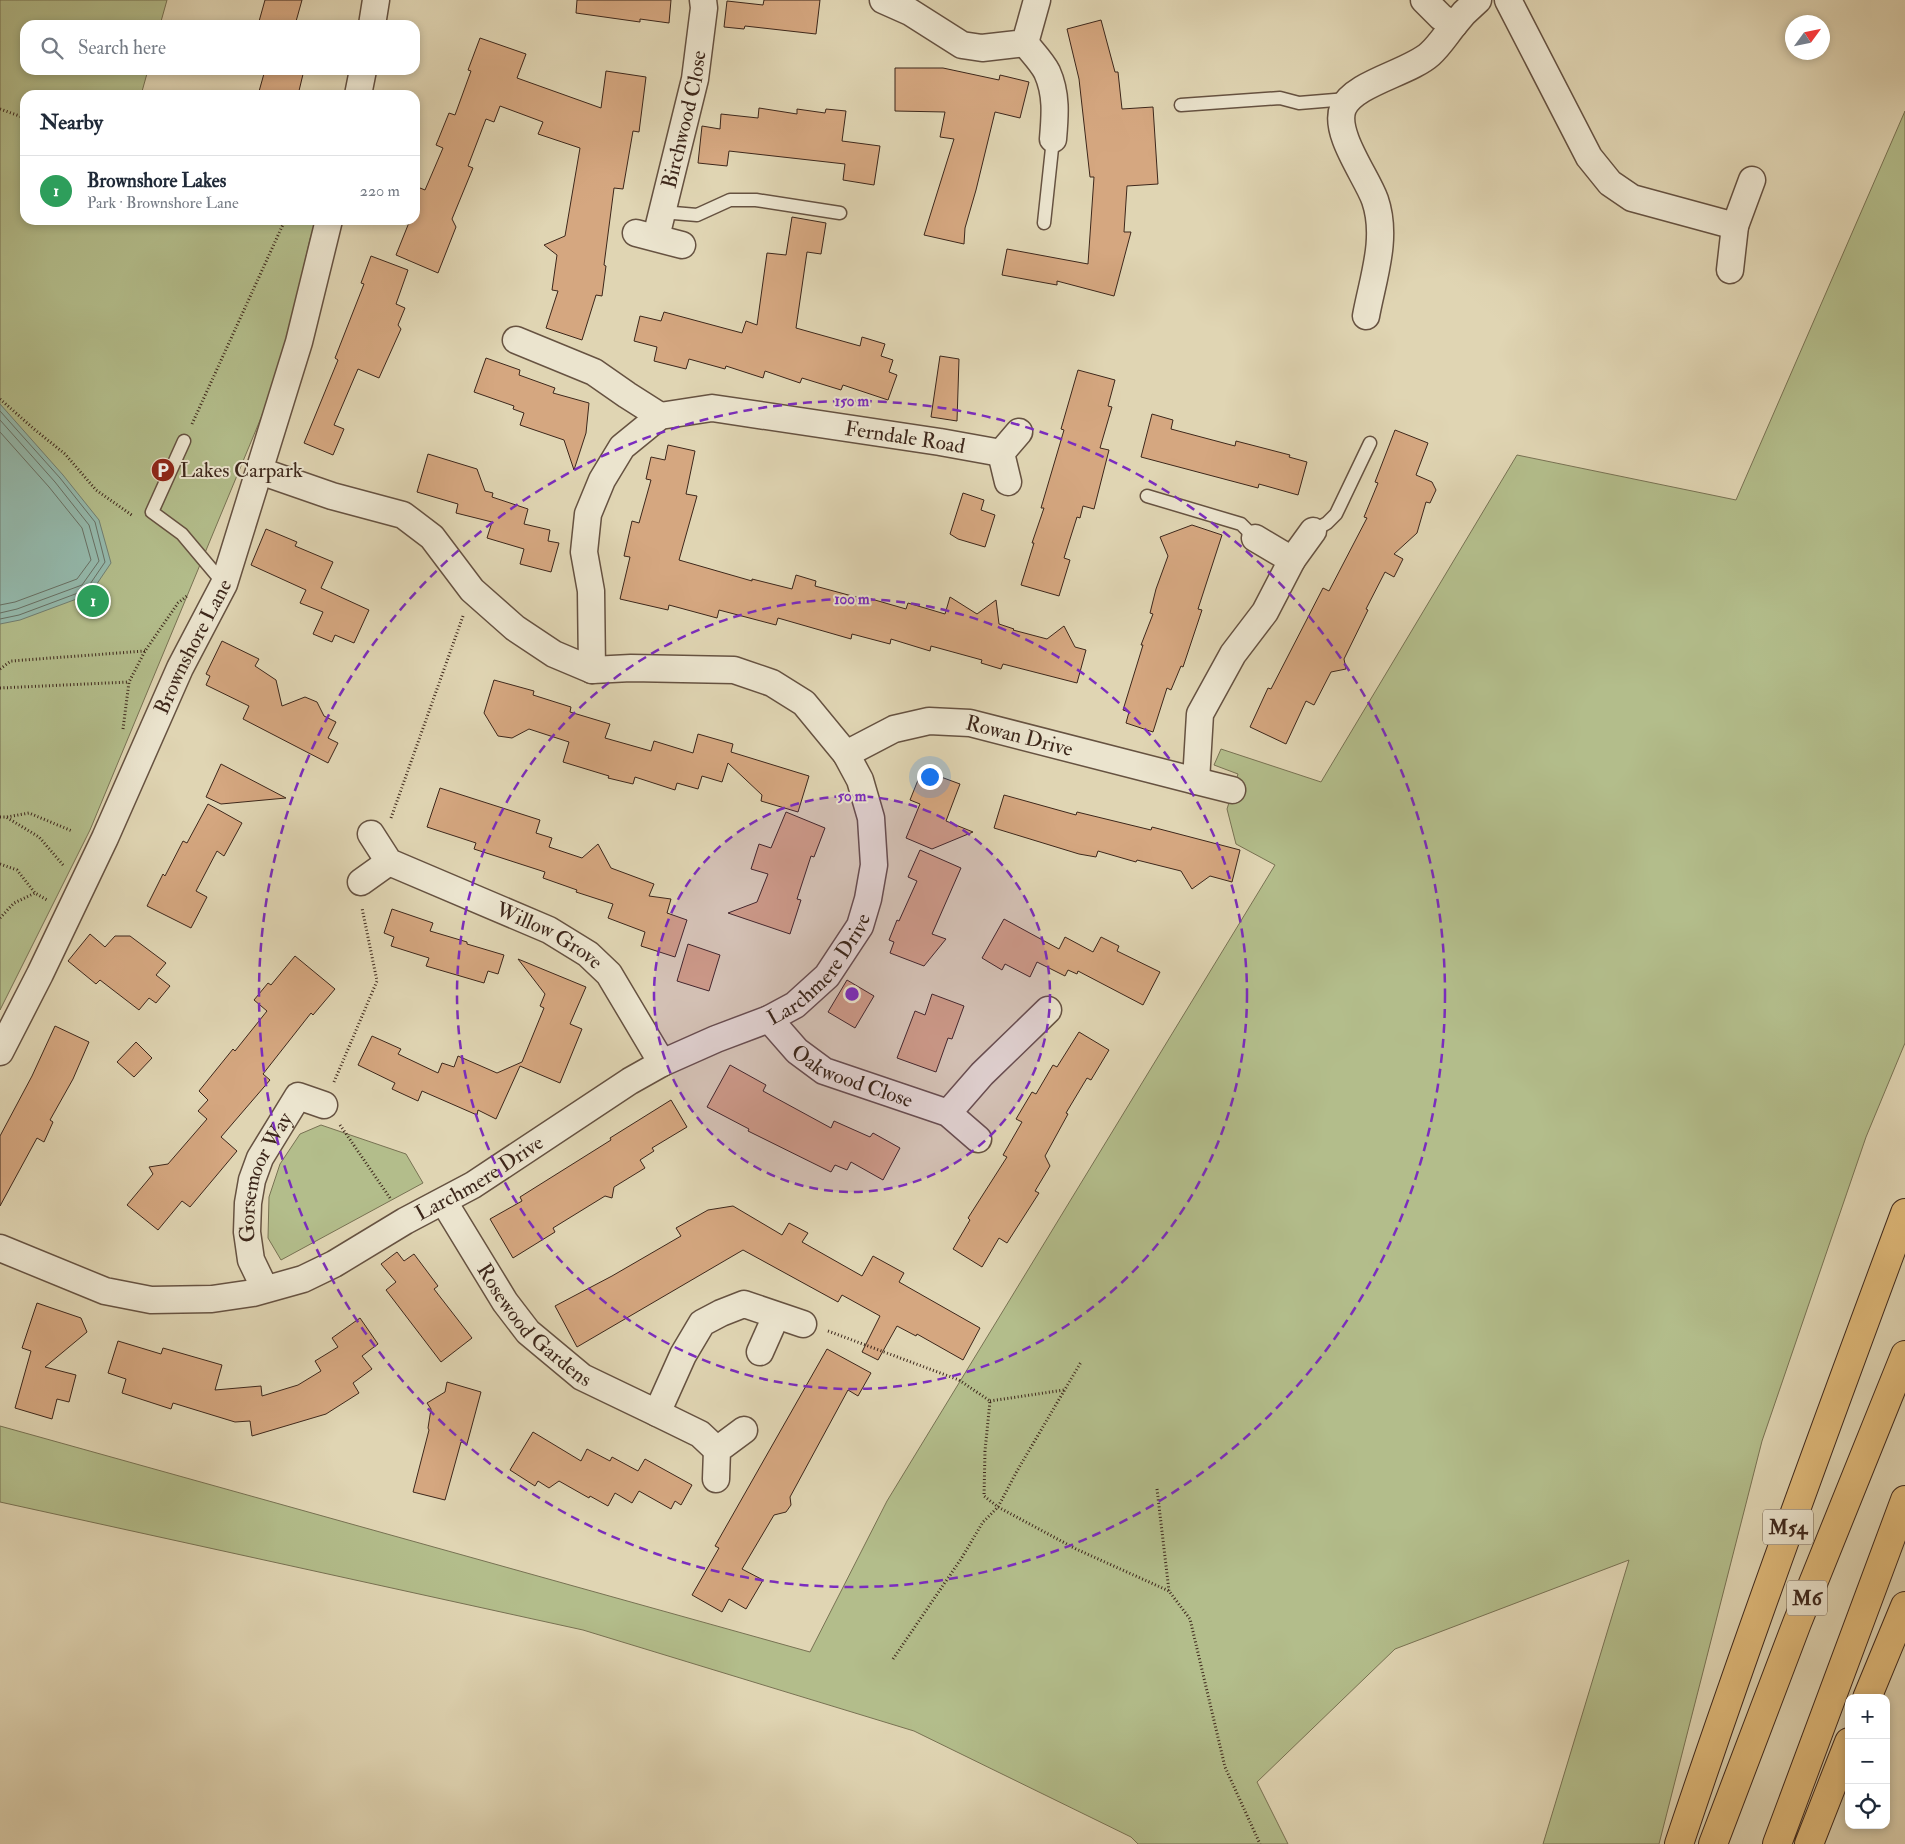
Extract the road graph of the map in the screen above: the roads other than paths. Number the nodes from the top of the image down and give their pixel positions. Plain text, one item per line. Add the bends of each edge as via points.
1 (376, 0) edge
2 (704, 0) edge
3 (883, 0) edge
4 (1037, 0) edge
5 (1424, 0) edge
6 (1478, 0) edge
7 (1508, 0) edge
8 (373, 20) edge
9 (1454, 25) junction
10 (1025, 43) junction
11 (362, 75) edge
12 (359, 90) edge
13 (1351, 99) junction
14 (1181, 105) dead end
15 (1053, 139) joint
16 (1752, 180) dead end
17 (840, 213) dead end
18 (1044, 223) dead end
19 (328, 225) edge
20 (1735, 226) junction
21 (652, 227) junction
22 (682, 246) dead end
23 (1730, 270) dead end
24 (1366, 316) dead end
25 (516, 340) dead end
26 (660, 416) junction
27 (1019, 432) dead end
28 (184, 441) road end
29 (1370, 443) dead end
30 (1001, 453) junction
31 (260, 471) junction
32 (1008, 482) dead end
33 (1146, 496) dead end
34 (1313, 531) joint
35 (1255, 538) joint
36 (1292, 560) junction
37 (219, 580) junction
38 (592, 670) junction
39 (846, 754) junction
40 (1196, 781) junction
41 (1232, 790) dead end
42 (371, 834) road end
43 (389, 862) junction
44 (361, 882) road end
45 (1048, 1010) dead end
46 (769, 1019) junction
47 (0, 1052) edge
48 (662, 1064) junction
49 (324, 1105) road end
50 (948, 1113) junction
51 (978, 1139) dead end
52 (444, 1202) junction
53 (1905, 1213) edge
54 (0, 1248) edge
55 (265, 1289) junction
56 (776, 1316) junction
57 (803, 1324) road end
58 (760, 1352) dead end
59 (1905, 1355) edge
60 (657, 1413) junction
61 (744, 1430) dead end
62 (717, 1450) junction
63 (716, 1479) dead end
64 (1905, 1500) edge
65 (1905, 1606) edge
66 (1869, 1694) edge
67 (1845, 1752) edge
68 (1679, 1844) edge
69 (1713, 1844) edge
70 (1777, 1844) edge
71 (1809, 1844) edge

1 - 8 street
2 - 21 street, Birchwood Close via 695,80
3 - 10 street via 910,12 962,45 982,48
4 - 10 street
5 - 9 street
6 - 9 street
7 - 20 street via 1589,157 1610,183 1632,198
9 - 13 street via 1429,55 1373,83
10 - 15 street via 1046,71 1053,90 1056,109
11 - 12 street
13 - 14 lane via 1299,103 1280,98
13 - 24 street via 1343,108 1341,127 1375,199 1380,218 1381,241
15 - 18 lane
16 - 20 street
17 - 21 lane via 756,200 730,200 698,216
19 - 31 street, Brownshore Lane via 300,342
20 - 23 street
21 - 22 street
25 - 26 street via 594,372
26 - 30 street, Ferndale Road via 712,408
26 - 38 street via 622,447 602,480 588,514 584,552 591,591
27 - 30 street
28 - 37 lane via 152,512 182,534
29 - 34 lane via 1336,514
30 - 32 street
31 - 37 street, Brownshore Lane
31 - 38 street, Larchmere Drive via 332,496 403,515 432,537 472,590 514,628 554,654
33 - 35 lane via 1241,524
34 - 36 street
35 - 36 street
36 - 40 street via 1265,612 1233,654 1200,714
37 - 47 street, Brownshore Lane via 105,838
38 - 39 street, Larchmere Drive via 734,670 772,683 804,703
39 - 40 street, Rowan Drive via 894,729 929,721 970,723
39 - 46 street, Larchmere Drive via 860,780 871,818 874,865 868,899 860,926 827,976 795,1005
40 - 41 street, Rowan Drive
42 - 43 street
43 - 44 street
43 - 48 street, Willow Grove via 549,930 588,954 609,974
45 - 50 street via 982,1074
46 - 48 street, Larchmere Drive
46 - 50 street, Oakwood Close via 797,1051 824,1071
48 - 52 street, Larchmere Drive via 630,1081
49 - 55 street, Gorsemoor Way via 298,1096 260,1158 252,1180 247,1232 251,1260
50 - 51 street, Oakwood Close
52 - 55 street, Larchmere Drive via 334,1264 303,1279
52 - 60 street, Rosewood Gardens via 504,1302 528,1332 582,1377
53 - 68 highway, M54 via 1802,1489
54 - 55 street, Larchmere Drive via 105,1291 152,1300 212,1299
56 - 57 street
56 - 58 street
56 - 60 street via 744,1304 702,1323 683,1355
59 - 69 highway, M6 via 1797,1623
60 - 62 street, Rosewood Gardens via 700,1434
61 - 62 street
62 - 63 street
64 - 70 highway
65 - 66 highway
67 - 71 highway

